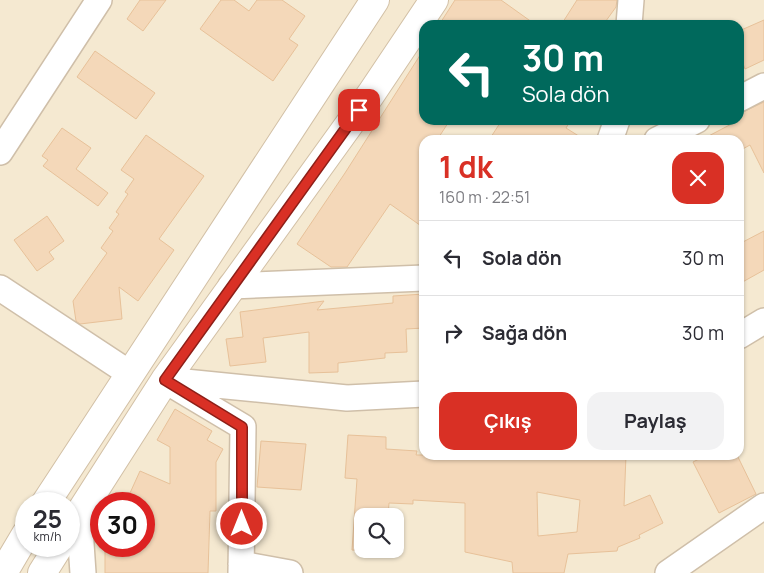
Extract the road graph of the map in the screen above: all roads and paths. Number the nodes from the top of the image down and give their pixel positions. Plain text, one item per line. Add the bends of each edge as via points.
1 (99, 0) edge
2 (375, 0) edge
3 (434, 0) edge
4 (631, 0) edge
5 (421, 20) edge
6 (629, 20) edge
7 (419, 22) edge
8 (764, 86) edge
9 (744, 96) edge
10 (687, 125) edge
11 (667, 135) edge
12 (0, 152) edge
13 (419, 278) edge
14 (231, 286) junction
15 (0, 288) edge
16 (764, 321) edge
17 (744, 333) edge
18 (130, 373) junction
19 (165, 380) junction
20 (419, 394) edge
21 (53, 492) edge
22 (764, 506) edge
23 (80, 513) edge
24 (15, 553) edge
25 (80, 556) edge
26 (51, 557) edge
27 (241, 568) edge
28 (3, 573) edge
29 (42, 573) edge
30 (83, 573) edge
31 (290, 573) edge
32 (668, 573) edge

1 - 12 street
2 - 18 main road
3 - 5 main road
4 - 6 street
7 - 14 main road via 371,94
8 - 9 street
10 - 11 street
13 - 14 street
14 - 19 main road
15 - 18 street
16 - 17 street
18 - 21 main road
19 - 20 street via 347,398
19 - 23 main road
19 - 27 street via 242,427
22 - 32 street
24 - 28 main road
25 - 30 street
26 - 29 main road
27 - 31 street

